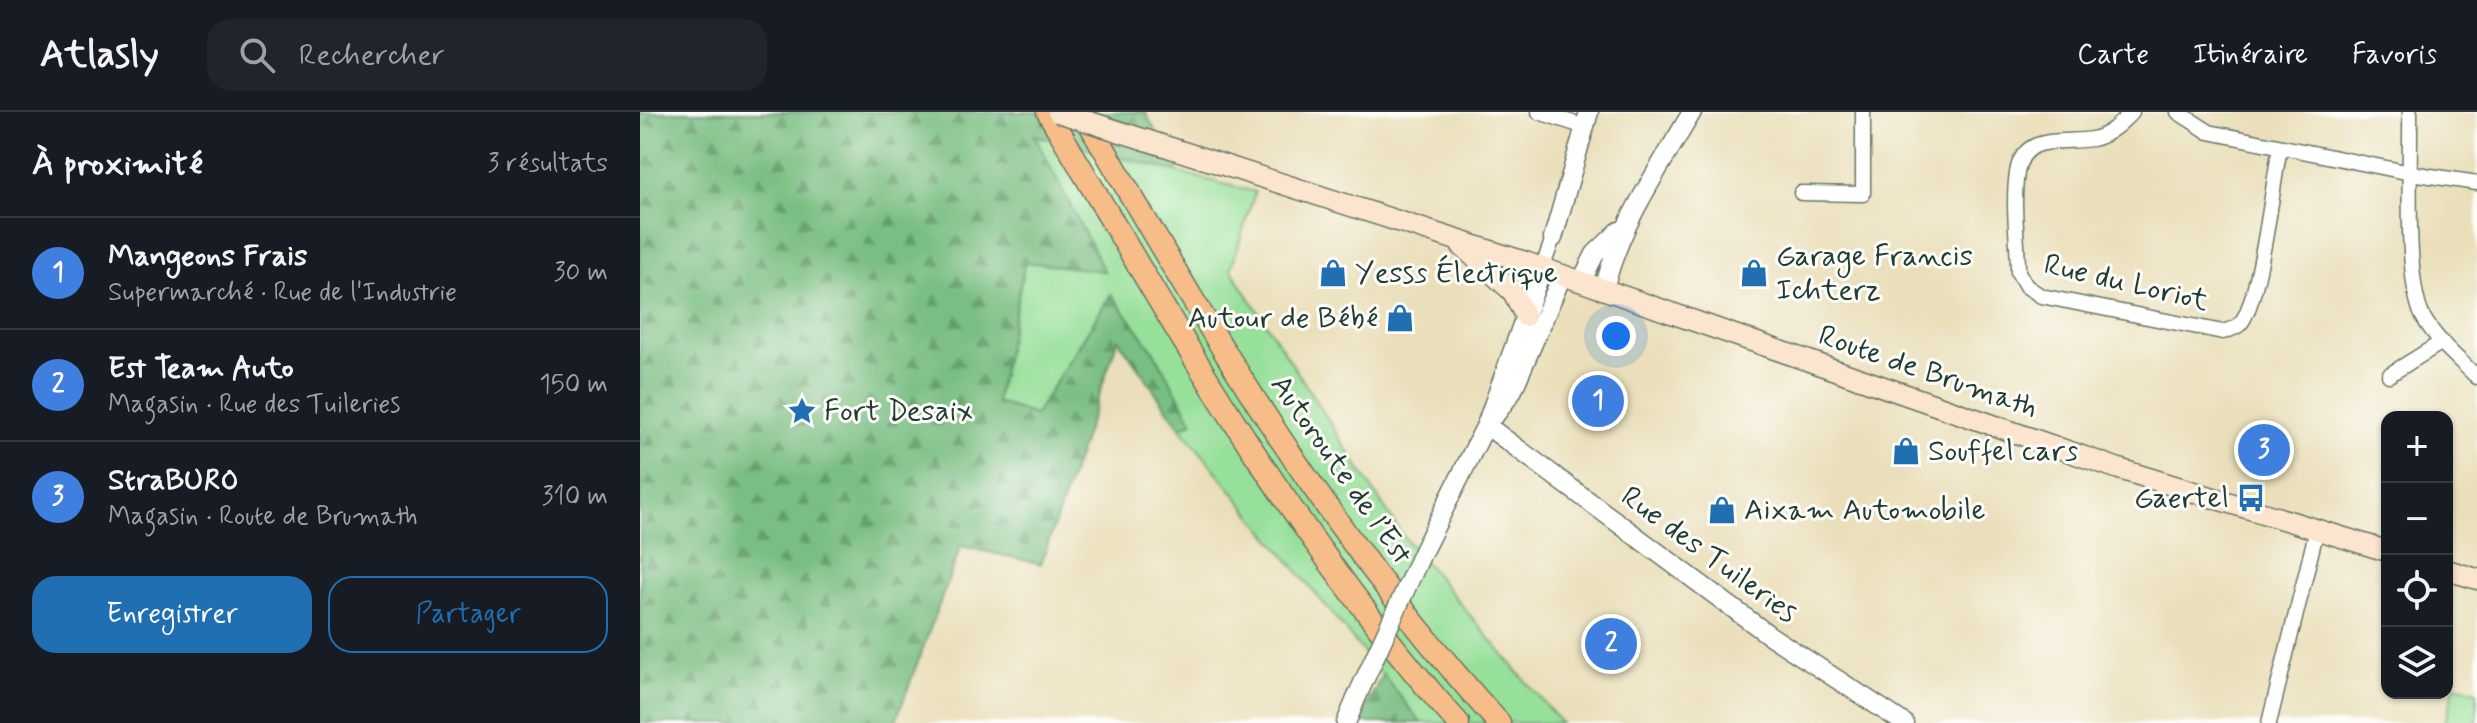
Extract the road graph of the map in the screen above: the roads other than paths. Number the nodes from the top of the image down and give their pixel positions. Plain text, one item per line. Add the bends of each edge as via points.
1 (1048, 112) edge
2 (1058, 112) edge
3 (1083, 112) edge
4 (1539, 112) edge
5 (1692, 112) edge
6 (1863, 112) edge
7 (2132, 112) edge
8 (2178, 112) edge
9 (2410, 112) edge
10 (1587, 119) edge
11 (2280, 147) junction
12 (2411, 173) junction
13 (2477, 183) edge
14 (1801, 193) dead end
15 (1627, 223) junction
16 (1453, 238) junction
17 (1553, 238) joint
18 (1542, 269) junction
19 (1572, 279) junction
20 (1604, 290) junction
21 (1525, 316) junction
22 (2442, 342) junction
23 (2389, 375) dead end
24 (2477, 377) edge
25 (1486, 425) junction
26 (2317, 529) junction
27 (2381, 549) edge
28 (2453, 572) edge
29 (2477, 579) edge
30 (1346, 723) edge
31 (1458, 723) edge
32 (1499, 723) edge
33 (1904, 723) edge
34 (2269, 723) edge

1 - 31 highway, Autoroute de l’Est via 1198,368 1295,517
2 - 16 main road, Route de Brumath, bridge
3 - 32 highway, Autoroute de l’Est via 1187,293 1286,446 1367,561
4 - 10 street
5 - 15 street
6 - 14 street via 1863,194
7 - 11 street, Rue du Loriot via 2118,127 2094,139 2044,140 2024,153 2017,172 2018,272 2041,296 2223,332 2239,326 2256,279
8 - 11 street via 2209,132
9 - 12 street
10 - 17 street
11 - 12 street
12 - 13 street
12 - 22 street via 2413,284 2422,316
15 - 19 street
15 - 20 street
16 - 18 main road, Route de Brumath
16 - 21 main road, Route de Brumath via 1513,292
17 - 18 street
18 - 19 main road, Route de Brumath
18 - 21 street
19 - 20 main road, Route de Brumath
19 - 25 street via 1512,392
20 - 26 main road, Route de Brumath via 2080,456
21 - 25 street
22 - 23 street
22 - 24 street
25 - 30 street, bridge
25 - 33 street, Rue des Tuileries via 1769,635
26 - 27 main road, Route de Brumath
26 - 34 street
28 - 29 main road

